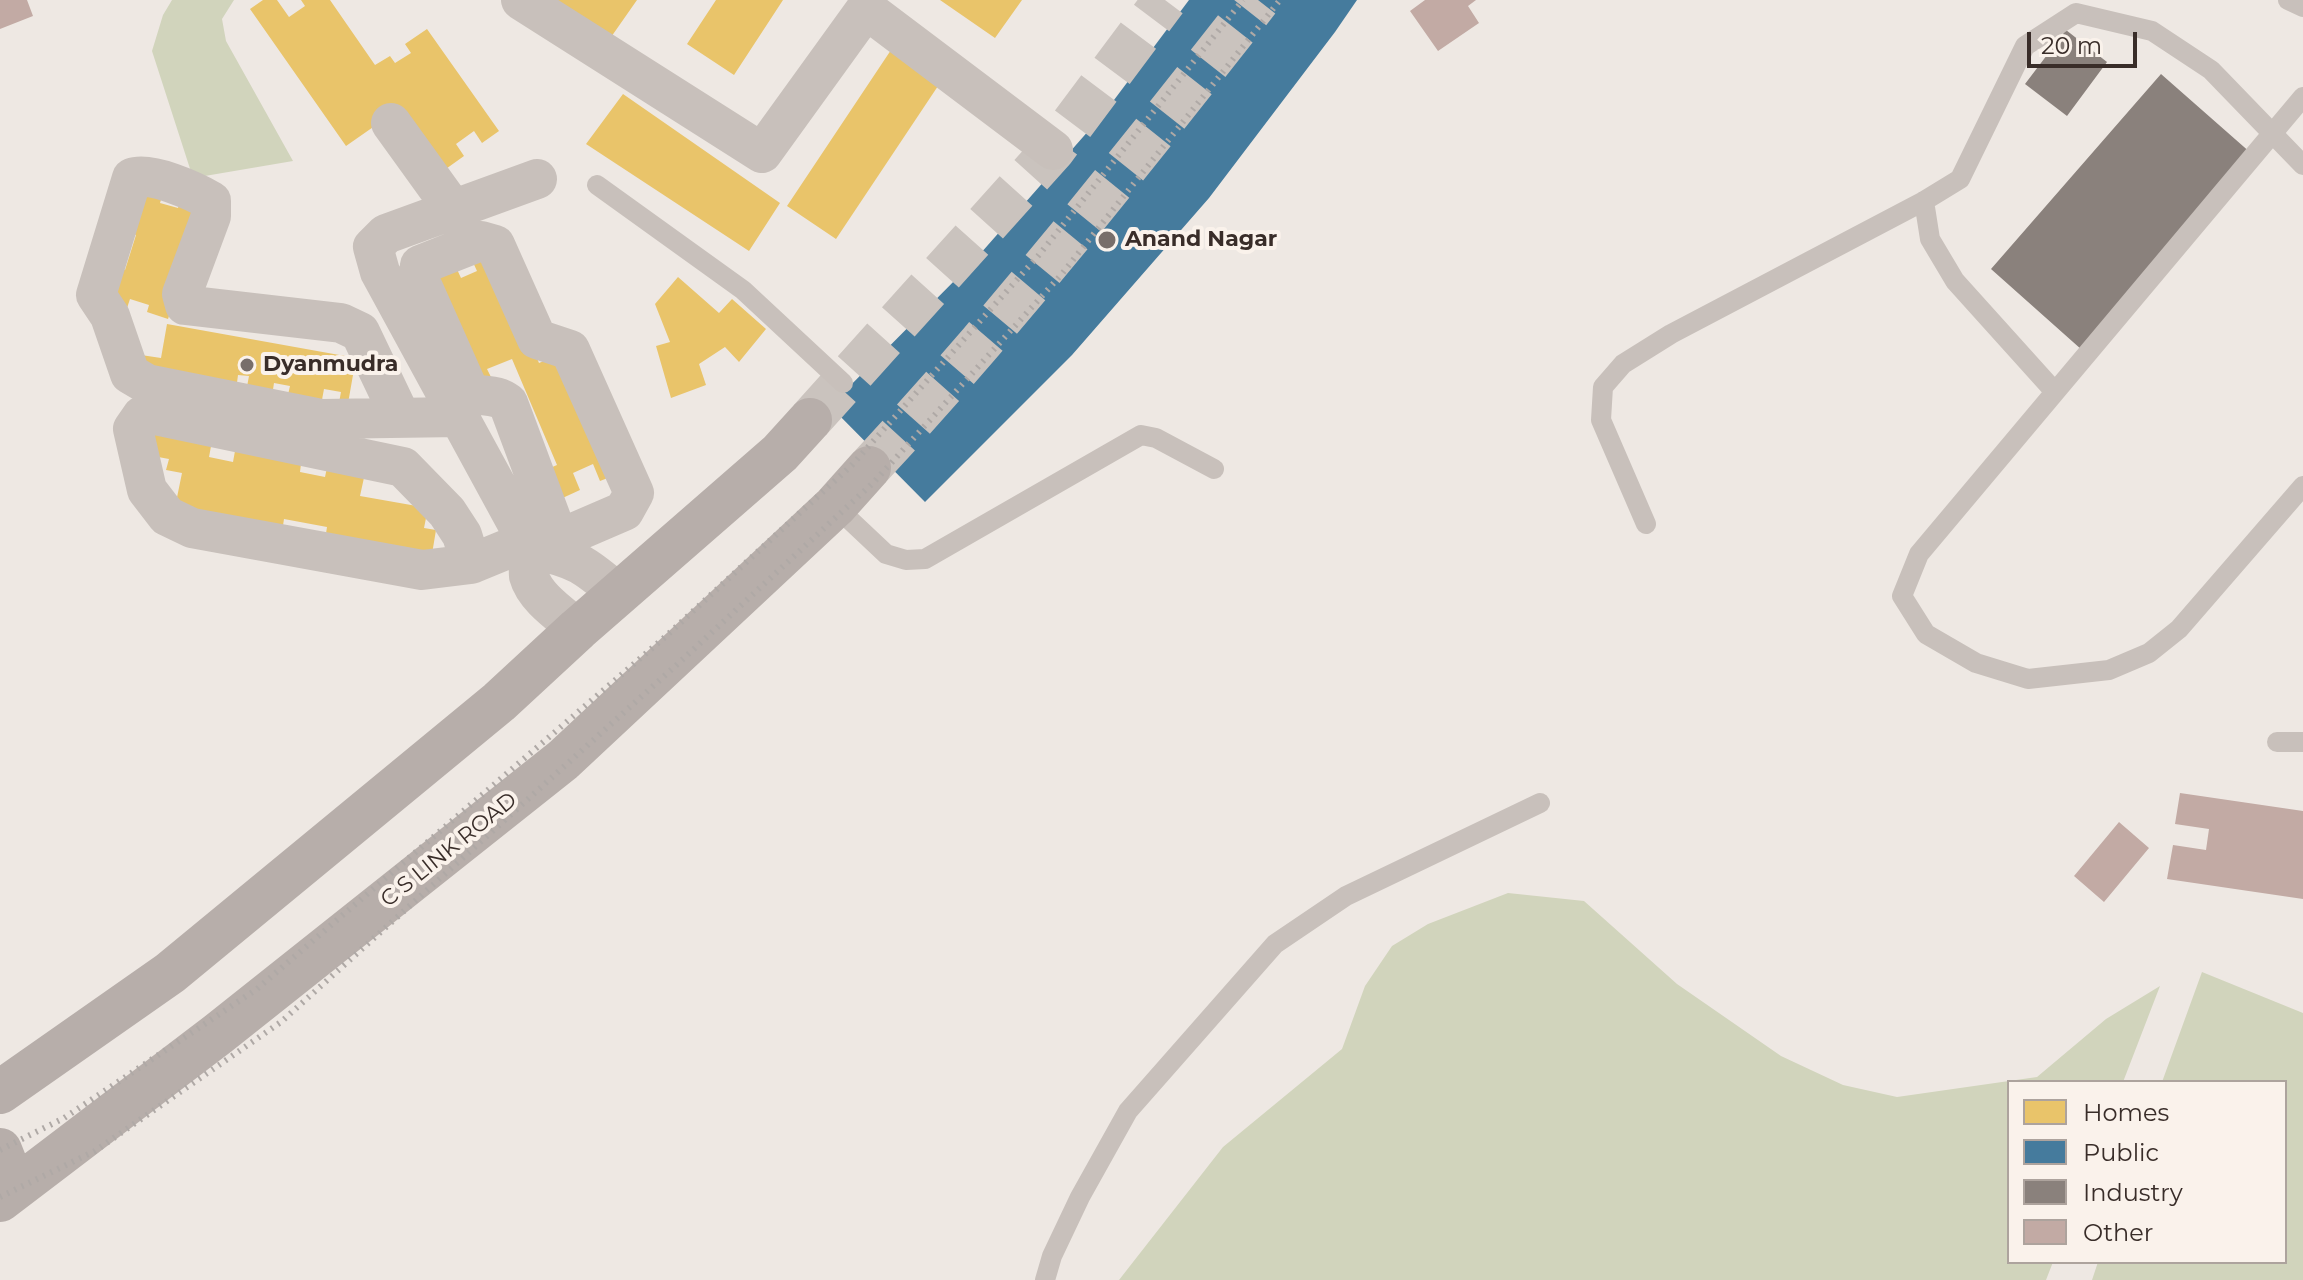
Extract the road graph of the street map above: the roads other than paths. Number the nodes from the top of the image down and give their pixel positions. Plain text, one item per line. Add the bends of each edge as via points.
1 (521, 0) edge
2 (2288, 0) edge
3 (2303, 7) edge
4 (2303, 97) edge
5 (391, 123) dead end
6 (2273, 132) junction
7 (1053, 150) dead end
8 (2303, 165) edge
9 (537, 179) dead end
10 (597, 185) dead end
11 (1924, 201) junction
12 (453, 209) junction
13 (843, 383) dead end
14 (2055, 392) junction
15 (459, 417) junction
16 (401, 418) junction
17 (810, 420) tunnel mouth
18 (869, 468) tunnel mouth
19 (1214, 469) dead end
20 (2303, 486) edge
21 (835, 506) junction
22 (1646, 524) dead end
23 (545, 546) junction
24 (471, 564) junction
25 (618, 593) junction
26 (578, 629) junction
27 (2277, 742) dead end
28 (2303, 742) edge
29 (1540, 803) dead end
30 (0, 1092) edge
31 (5, 1180) edge
32 (1045, 1280) edge

1 - 7 street via 762,153 866,9
2 - 3 lane
4 - 6 lane
5 - 12 street
6 - 8 lane
6 - 11 lane via 2211,70 2152,31 2076,13 2025,46 1960,179
6 - 14 lane
9 - 12 street
10 - 13 lane via 743,290
11 - 14 lane via 1930,239 1955,281
11 - 22 lane via 1671,334 1623,364 1603,387 1601,420
12 - 15 street via 386,234 373,247 380,272
14 - 20 lane via 1919,554 1902,596 1926,634 1976,663 2028,679 2109,670 2149,653 2179,629
15 - 16 street
15 - 23 street
16 - 16 street via 322,419 147,384 130,374 110,316 96,295 132,178 142,174 211,201 211,216 182,294 185,305 341,323 360,332
17 - 25 main road via 780,453
18 - 21 main road, C S LINK ROAD
19 - 21 lane via 1141,435 925,559 886,554
21 - 31 main road, C S LINK ROAD via 563,760 218,1034
23 - 23 street via 508,403 468,389 419,279 420,265 481,241 495,245 537,339 570,350 634,493 624,511
23 - 24 street
23 - 25 street via 582,564
23 - 26 street via 529,575 550,605
24 - 24 street via 422,570 192,528 167,516 147,490 133,429 150,414 403,467 447,512
25 - 26 main road
26 - 30 main road via 499,702 170,973
27 - 28 lane
29 - 32 lane via 1346,896 1275,944 1128,1111 1080,1197

